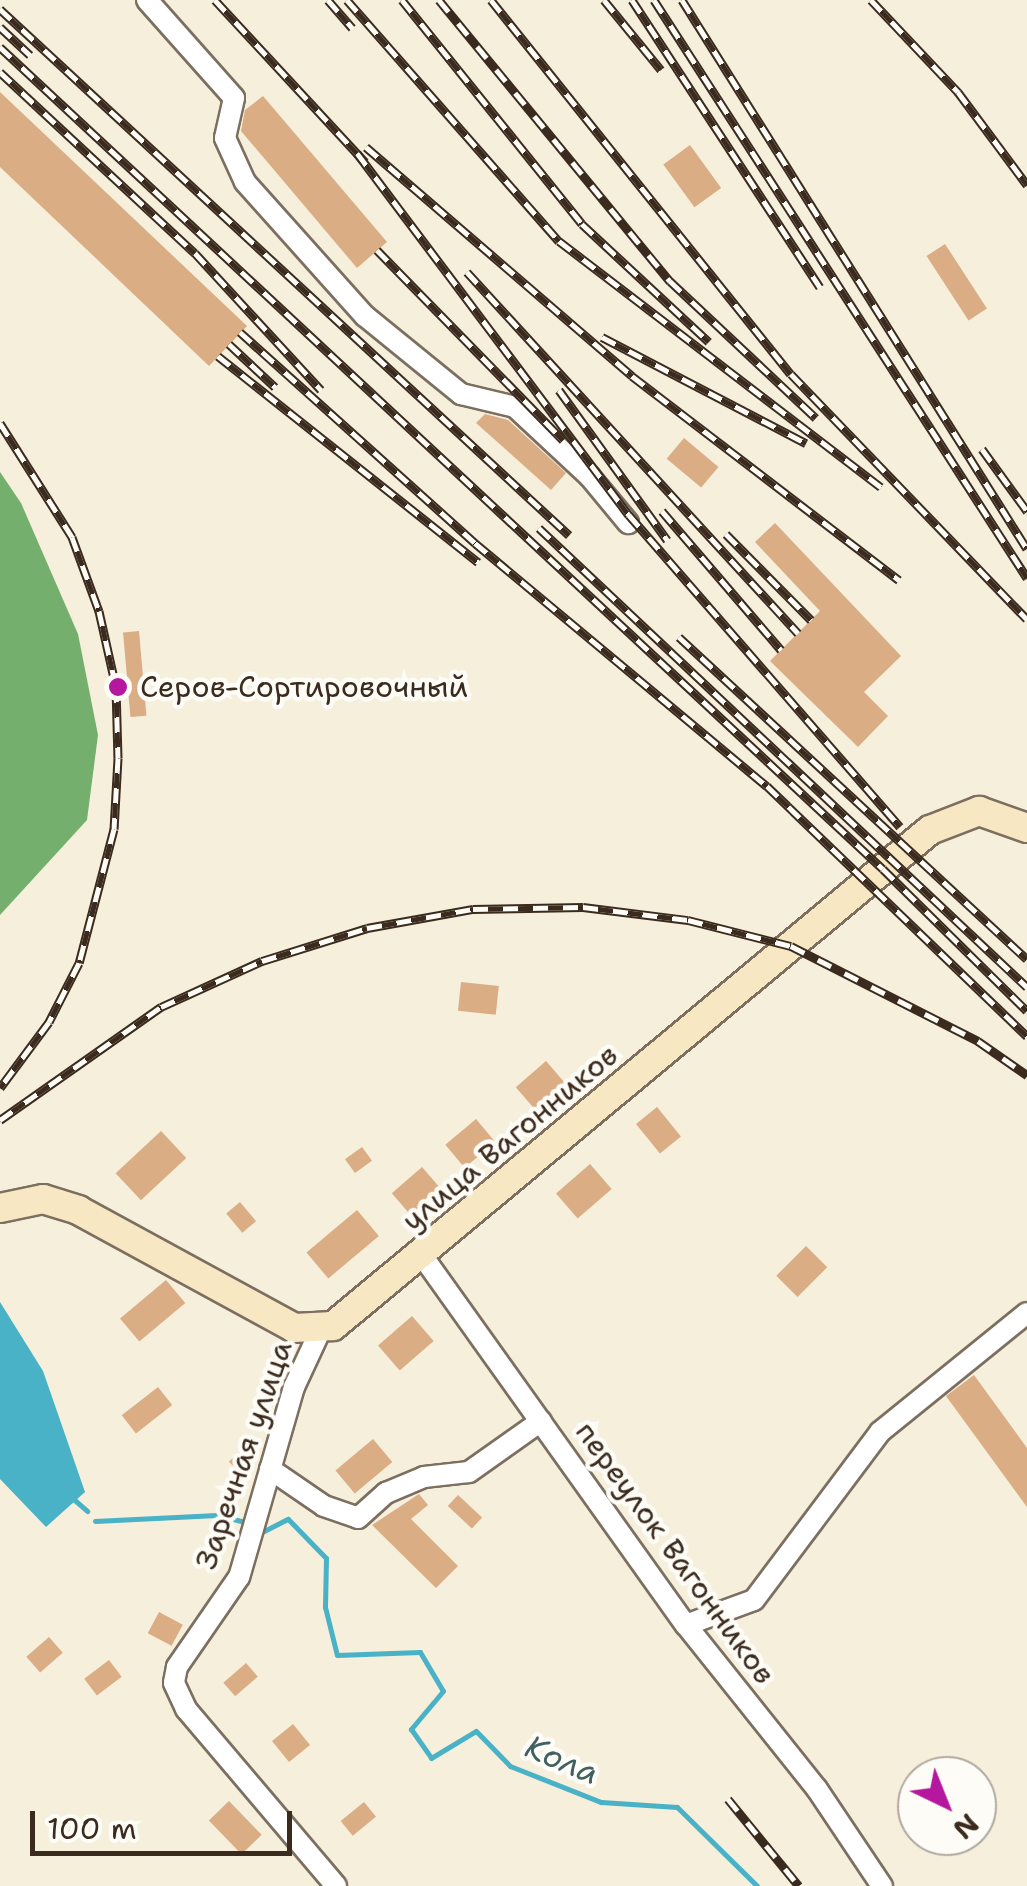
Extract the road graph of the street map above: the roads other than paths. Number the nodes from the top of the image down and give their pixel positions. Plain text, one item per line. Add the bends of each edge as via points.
1 (147, 0) edge
2 (628, 523) dead end
3 (1027, 828) edge
4 (0, 1208) edge
5 (422, 1254) junction
6 (1027, 1313) edge
7 (320, 1331) junction
8 (540, 1421) junction
9 (270, 1469) junction
10 (686, 1626) junction
11 (336, 1886) edge
12 (882, 1886) edge

1 - 2 street via 234,98 224,138 245,182 365,316 462,394 515,407
3 - 5 street, улица Вагонников via 980,811 930,830
4 - 7 street via 44,1199 78,1210 219,1292 294,1328
5 - 7 street, улица Вагонников
5 - 8 street, переулок Вагонников
6 - 10 street via 880,1432 754,1600
7 - 9 street, Заречная улица via 294,1387
8 - 9 street via 470,1472 424,1477 386,1494 358,1518 324,1506
8 - 10 street, переулок Вагонников
9 - 11 street, Заречная улица via 239,1577 177,1667 174,1683 186,1709
10 - 12 street, переулок Вагонников via 817,1789

